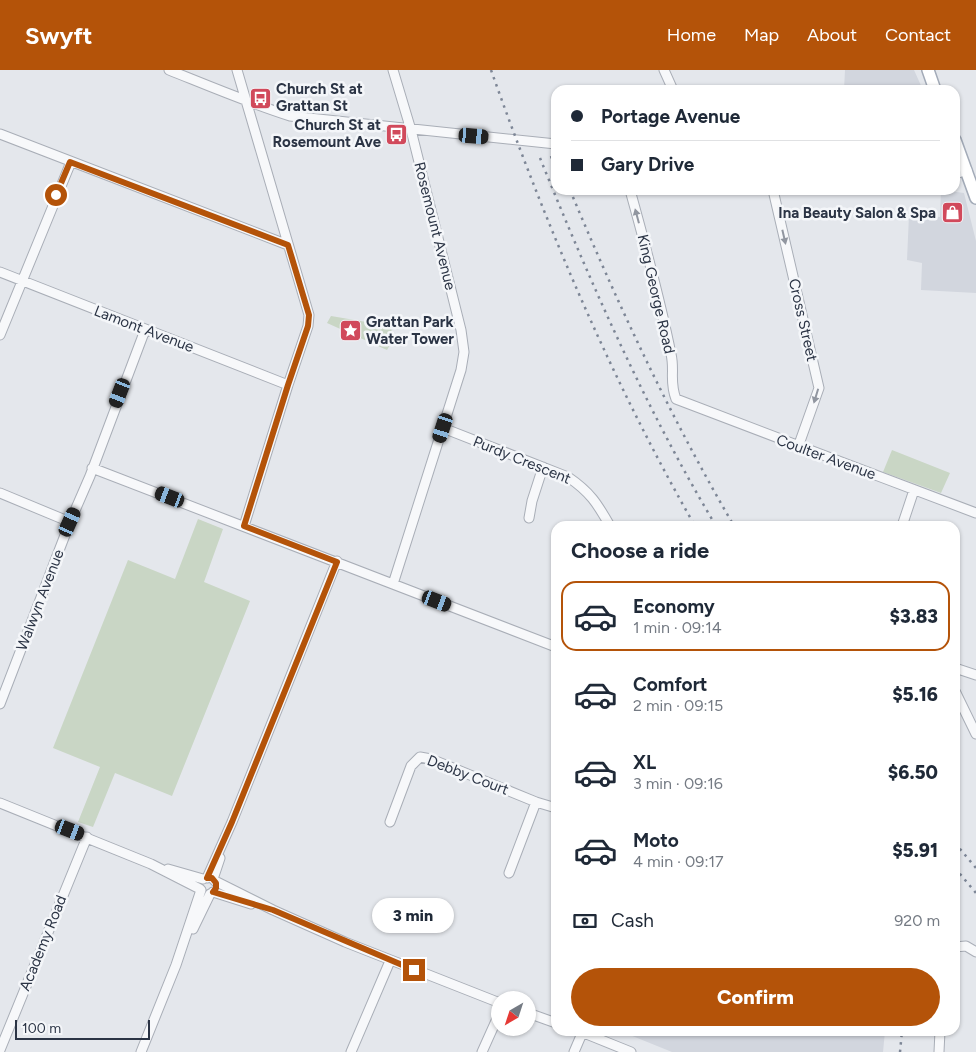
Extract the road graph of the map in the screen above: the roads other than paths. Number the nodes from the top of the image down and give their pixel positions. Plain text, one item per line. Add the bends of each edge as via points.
1 (170, 70) edge
2 (237, 70) edge
3 (393, 70) edge
4 (664, 70) edge
5 (928, 70) edge
6 (671, 85) edge
7 (933, 85) edge
8 (245, 100) junction
9 (410, 130) junction
10 (0, 134) edge
11 (551, 144) edge
12 (960, 152) edge
13 (70, 162) junction
14 (967, 170) junction
15 (960, 172) edge
16 (631, 195) edge
17 (774, 195) edge
18 (976, 198) edge
19 (288, 245) junction
20 (0, 272) edge
21 (22, 280) junction
22 (145, 330) junction
23 (0, 335) edge
24 (288, 385) junction
25 (676, 399) joint
26 (443, 428) junction
27 (798, 447) junction
28 (543, 467) junction
29 (92, 468) junction
30 (914, 490) junction
31 (0, 493) edge
32 (976, 513) edge
33 (528, 518) dead end
34 (607, 521) edge
35 (904, 521) edge
36 (70, 522) junction
37 (244, 526) junction
38 (337, 562) junction
39 (393, 584) junction
40 (551, 645) edge
41 (960, 670) edge
42 (976, 675) edge
43 (960, 701) edge
44 (0, 704) edge
45 (976, 734) edge
46 (536, 802) junction
47 (0, 803) edge
48 (551, 806) edge
49 (390, 822) dead end
50 (87, 837) junction
51 (151, 864) junction
52 (509, 873) dead end
53 (210, 879) junction
54 (206, 891) junction
55 (273, 910) junction
56 (960, 947) edge
57 (976, 952) edge
58 (390, 961) junction
59 (491, 1000) edge
60 (536, 1016) edge
61 (551, 1021) edge
62 (4, 1029) edge
63 (491, 1032) edge
64 (580, 1036) edge
65 (592, 1036) edge
66 (940, 1036) edge
67 (0, 1050) edge
68 (141, 1052) edge
69 (351, 1052) edge
70 (482, 1052) edge
71 (574, 1052) edge
72 (631, 1052) edge
73 (939, 1052) edge

1 - 8 street
2 - 8 street
3 - 9 street, Rosemount Avenue
4 - 6 street
5 - 7 main road
8 - 9 street via 290,116
8 - 19 street
9 - 11 street
9 - 26 street, Rosemount Avenue via 464,340 461,370
10 - 13 street
12 - 14 main road
13 - 19 street
13 - 21 street
14 - 15 street
14 - 18 main road
25 -> 16 street, King George Road via 672,388 672,357
17 -> 27 street, Cross Street via 819,388
19 - 24 street via 309,315
20 - 21 street, Lamont Avenue
21 - 22 street, Lamont Avenue
21 - 23 street
22 - 24 street, Lamont Avenue
22 - 29 street, Walwyn Avenue
24 - 37 street
25 - 27 street, Coulter Avenue
26 - 28 street, Purdy Crescent
26 - 39 street, Rosemount Avenue
27 - 30 street, Coulter Avenue
28 - 33 street
28 - 34 street, Purdy Crescent via 568,476 584,488
29 - 36 street, Walwyn Avenue
29 - 37 street
30 - 32 street, Coulter Avenue
30 - 35 street
31 - 36 street
36 - 44 street, Walwyn Avenue
37 - 38 street
38 - 39 street
38 - 53 street
39 - 40 street
41 - 42 street
43 - 45 street
46 - 48 street, Debby Court
46 - 49 street, Debby Court via 420,757 411,766
46 - 52 street
47 - 50 street
50 - 51 street
50 - 62 street, Academy Road
51 - 53 street
51 - 54 street
53 - 54 street via 200,883
53 - 54 street via 216,888
53 - 55 street
54 - 55 street
54 - 68 street
55 - 58 street
56 - 57 street
58 - 59 street
58 - 69 street
60 - 61 street
62 - 67 street, Academy Road
63 - 70 street
64 - 71 street
65 - 72 street
66 - 73 street

